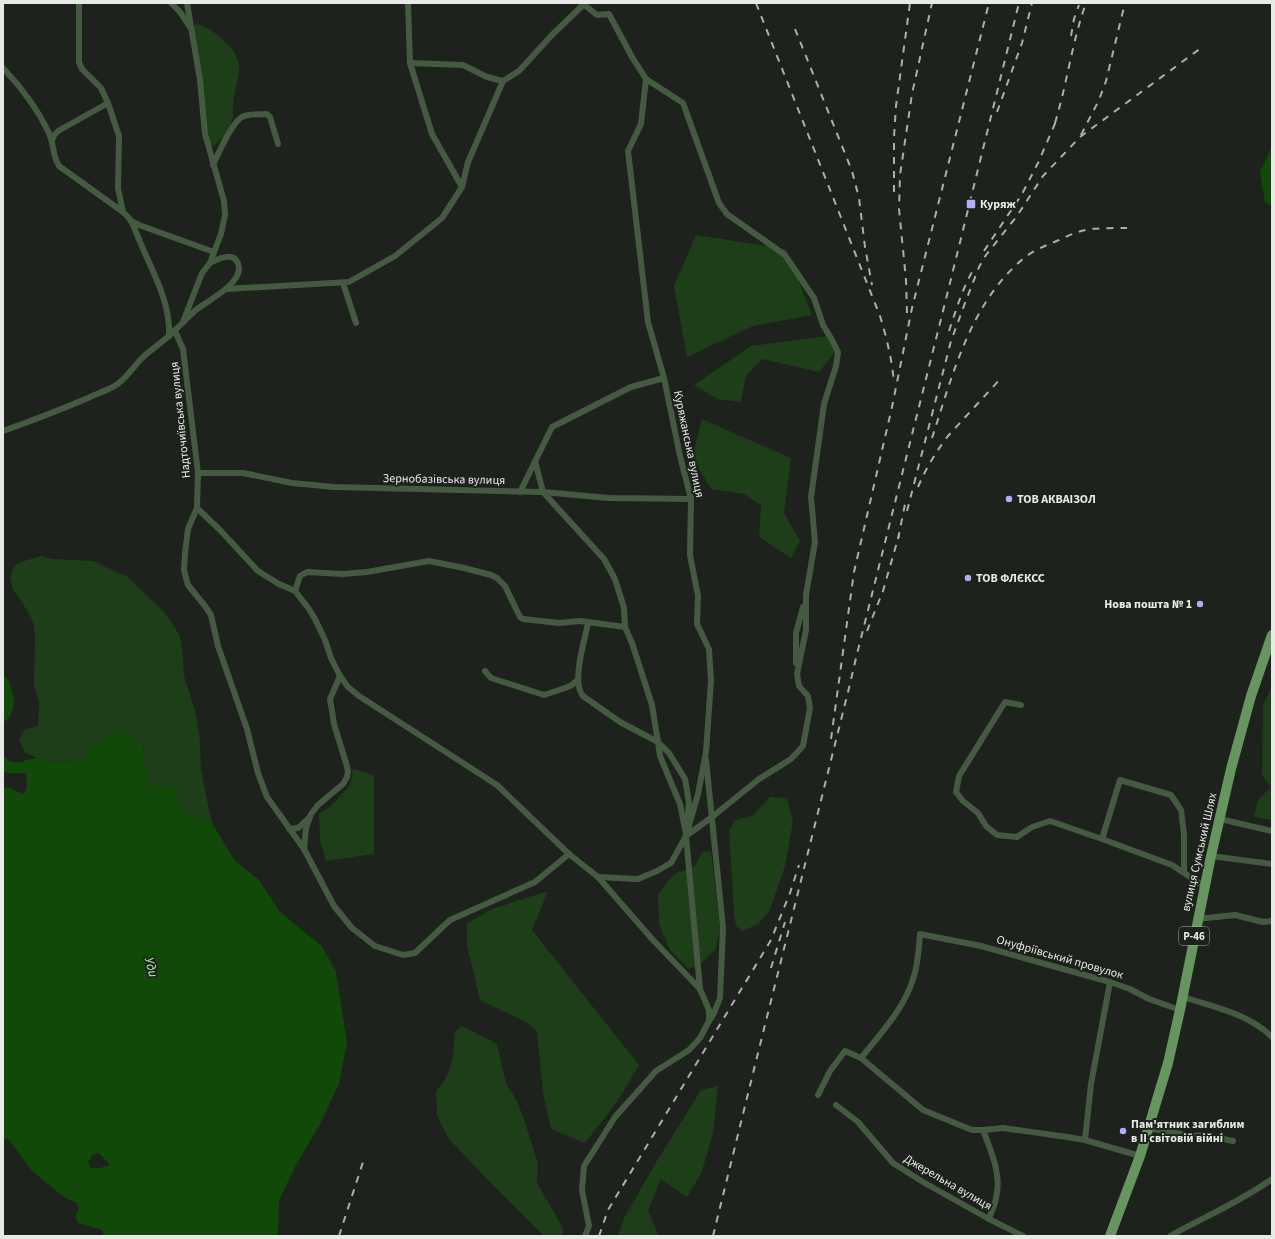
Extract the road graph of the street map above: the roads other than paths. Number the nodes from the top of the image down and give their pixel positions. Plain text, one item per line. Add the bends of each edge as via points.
1 (79, 3) edge
2 (171, 3) edge
3 (187, 3) edge
4 (408, 3) edge
5 (583, 4) edge
6 (191, 28) junction
7 (410, 62) junction
8 (3, 68) edge
9 (646, 79) junction
10 (502, 80) junction
11 (108, 103) junction
12 (52, 140) junction
13 (278, 144) dead end
14 (213, 165) junction
15 (462, 186) junction
16 (123, 212) junction
17 (132, 221) junction
18 (214, 252) junction
19 (210, 262) junction
20 (343, 283) junction
21 (227, 289) junction
22 (183, 322) junction
23 (356, 323) dead end
24 (175, 331) junction
25 (169, 336) junction
26 (664, 378) junction
27 (3, 432) edge
28 (535, 461) junction
29 (198, 473) junction
30 (520, 492) junction
31 (543, 492) junction
32 (691, 499) junction
33 (197, 508) junction
34 (295, 591) junction
35 (588, 623) junction
36 (625, 627) junction
37 (1272, 635) edge
38 (485, 671) dead end
39 (340, 676) junction
40 (578, 679) junction
41 (1021, 705) dead end
42 (658, 742) junction
43 (706, 752) junction
44 (712, 817) junction
45 (309, 818) junction
46 (1220, 819) junction
47 (289, 829) junction
48 (1272, 830) edge
49 (686, 836) junction
50 (1102, 839) junction
51 (304, 850) junction
52 (569, 854) junction
53 (1211, 856) junction
54 (1272, 864) edge
55 (1184, 873) junction
56 (598, 876) junction
57 (1205, 887) junction
58 (1197, 919) junction
59 (1272, 921) edge
60 (1110, 982) junction
61 (700, 989) junction
62 (1183, 997) junction
63 (1180, 1010) junction
64 (709, 1021) junction
65 (1272, 1037) edge
66 (860, 1058) junction
67 (818, 1096) dead end
68 (836, 1105) dead end
69 (1148, 1128) junction
70 (983, 1130) junction
71 (1085, 1140) junction
72 (1232, 1141) dead end
73 (1140, 1156) junction
74 (1272, 1179) edge
75 (989, 1219) junction
76 (585, 1236) edge
77 (1023, 1236) edge
78 (1110, 1236) edge
79 (1170, 1236) edge

1 - 11 street via 79,62 82,69 101,88
2 - 6 street
3 - 6 street
4 - 7 street
5 - 9 street via 597,15 608,14
5 - 10 street via 519,71
6 - 14 street via 200,80 205,134
7 - 10 street via 463,65 487,77
7 - 15 street via 432,134
8 - 12 street via 29,100
9 - 26 street, Куряжанська вулиця via 641,124 628,151 648,322
9 - 44 street via 683,103 719,203 727,214 785,255 814,298 823,325 838,352 824,404 811,496 815,542 806,595 806,630 796,674 799,686 808,696 810,708 803,746 791,759 759,779
10 - 15 street via 468,162
11 - 12 street via 58,131
11 - 16 street via 119,136 118,188
12 - 16 street via 54,156 59,166
13 - 14 street via 270,117 266,114 242,117 236,122
14 - 18 street via 224,201 225,215
15 - 20 street via 442,218 395,256
16 - 17 street
17 - 18 street
17 - 25 street via 168,314
18 - 19 street
19 - 21 street via 225,256 238,264 238,275
19 - 22 street via 202,273
20 - 21 street
20 - 23 street
21 - 22 street
22 - 24 street
24 - 25 street
24 - 29 street, Надточиївська вулиця via 183,349
25 - 27 street via 142,358 114,387
26 - 28 street via 631,387 552,427
26 - 32 street, Куряжанська вулиця
28 - 30 street
28 - 31 street
29 - 30 street, Зернобазівська вулиця via 243,473 292,483 334,487
29 - 33 street, Надточиївська вулиця
30 - 31 street, Зернобазівська вулиця
31 - 32 street, Зернобазівська вулиця via 608,498
31 - 36 street via 604,559 615,579 624,608
32 - 43 street, Куряжанська вулиця via 690,555 698,596 697,624 709,649 711,681
33 - 34 street via 258,571
33 - 47 street via 188,529 185,553 184,570 188,585 210,615 247,729 258,773 267,797
34 - 35 street via 300,576 307,572 343,574 435,562 471,569 497,578 505,586 523,619
34 - 39 street via 310,609 318,624
35 - 36 street
35 - 40 street
36 - 42 street via 652,705
37 - 46 main road, вулиця Сумський Шлях / Р-46 via 1251,696
38 - 40 street via 491,678 544,695 572,685
39 - 45 street via 330,699 334,724 348,771 347,777 343,784 318,805
39 - 52 street via 359,696 497,785
40 - 42 street via 579,692 582,696 620,722
41 - 50 street via 1006,702 959,776 956,792 997,835 1017,837 1032,827 1050,821
42 - 49 street via 660,756 680,804
42 - 49 street via 669,753 685,779 689,803
43 - 44 street
43 - 49 street
44 - 49 street
44 - 64 street via 723,934 720,998
45 - 47 street via 298,828
45 - 51 street
46 - 48 street
46 - 53 main road, вулиця Сумський Шлях / Р-46
47 - 51 street
49 - 56 street via 671,863 657,871 638,879
49 - 61 street
50 - 55 street via 1172,865
50 - 55 street via 1120,780 1171,795 1181,810
51 - 52 street via 334,906 352,928 375,946 403,955 415,953 450,920 535,882
52 - 56 street
53 - 54 street
53 - 57 main road, вулиця Сумський Шлях / Р-46
55 - 57 street
56 - 61 street via 652,940
57 - 58 main road, вулиця Сумський Шлях / Р-46
58 - 59 street via 1235,915 1263,922
58 - 62 main road, вулиця Сумський Шлях / Р-46
60 - 63 street, Онуфріївський провулок
60 - 66 street, Онуфріївський провулок via 981,946 920,934 914,977 908,993 888,1024
60 - 71 street via 1091,1084
61 - 64 street via 709,1010
62 - 63 main road, вулиця Сумський Шлях / Р-46
62 - 65 street via 1249,1020
63 - 69 main road, вулиця Сумський Шлях / Р-46 via 1168,1063
64 - 76 street via 690,1050 656,1071 615,1117 584,1166 582,1190 589,1226
66 - 67 street via 845,1051 830,1071
66 - 70 street via 923,1110 972,1130
68 - 75 street, Джерельна вулиця via 858,1122 893,1163
69 - 72 street
69 - 73 main road, вулиця Сумський Шлях / Р-46
70 - 71 street via 1003,1128
70 - 75 street via 998,1183 997,1197
71 - 73 street
73 - 78 main road, вулиця Сумський Шлях / Р-46
74 - 79 street via 1241,1200
75 - 77 street, Джерельна вулиця

